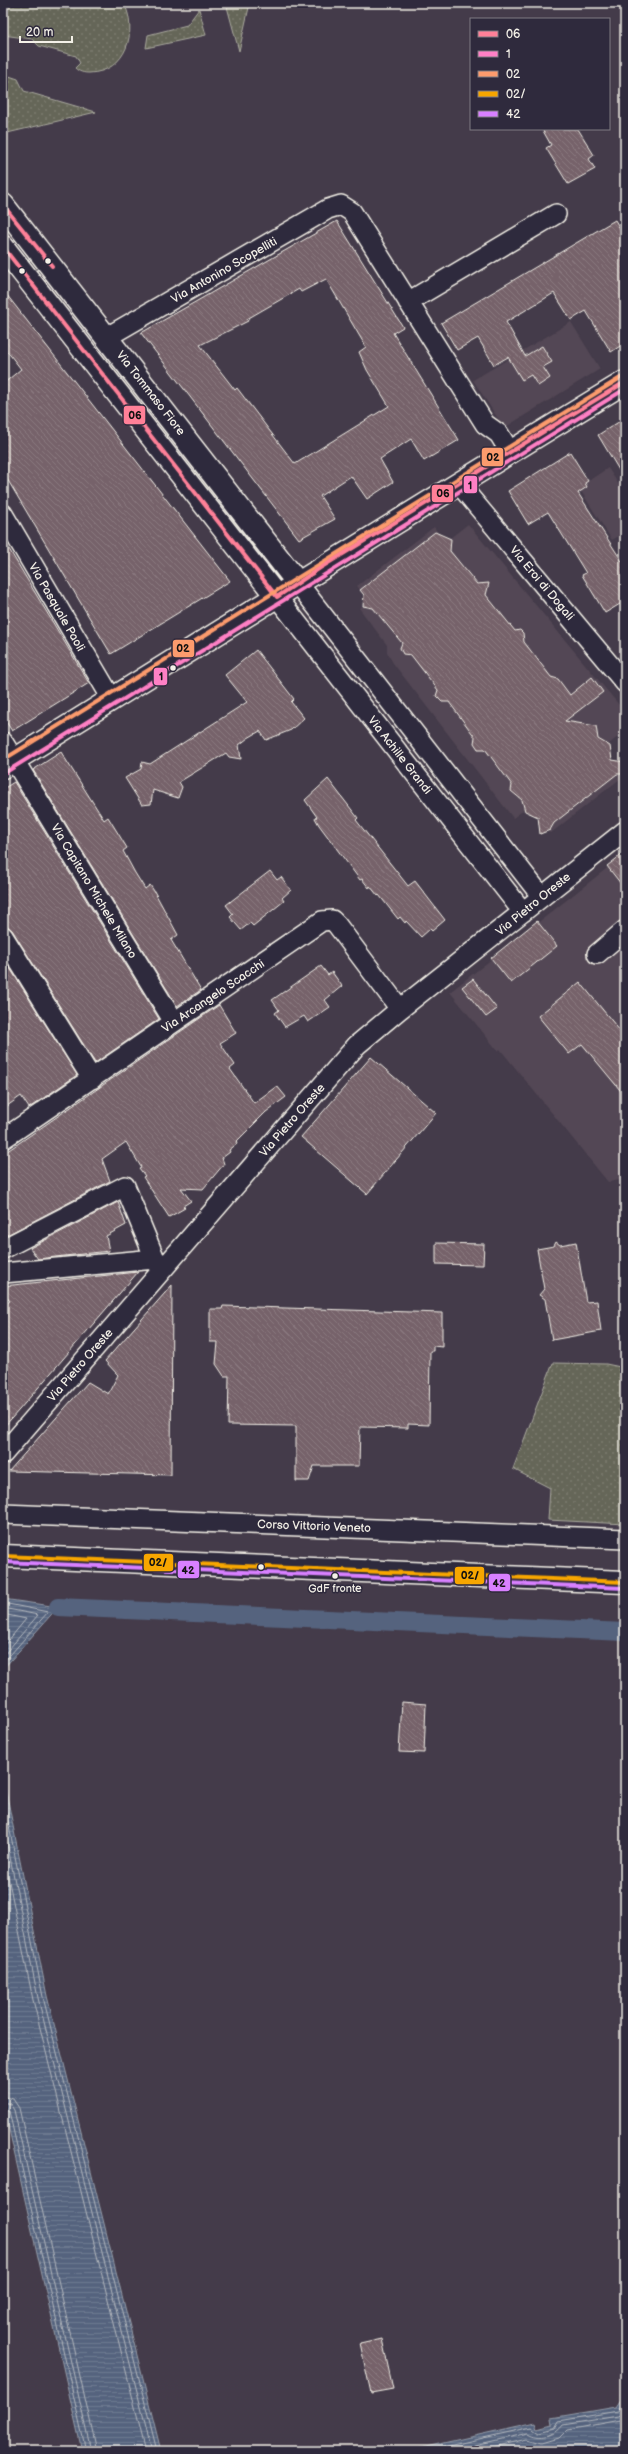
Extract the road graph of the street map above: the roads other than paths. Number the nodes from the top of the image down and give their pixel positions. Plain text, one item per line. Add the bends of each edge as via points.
1 (3, 205) edge
2 (556, 214) dead end
3 (3, 247) edge
4 (408, 302) junction
5 (107, 337) junction
6 (625, 382) edge
7 (510, 452) junction
8 (459, 484) junction
9 (3, 514) edge
10 (257, 531) junction
11 (236, 547) junction
12 (297, 582) junction
13 (277, 597) junction
14 (625, 683) edge
15 (112, 699) junction
16 (7, 757) edge
17 (625, 831) edge
18 (542, 897) junction
19 (523, 912) junction
20 (625, 930) edge
21 (3, 936) edge
22 (597, 954) dead end
23 (400, 1009) junction
24 (174, 1022) junction
25 (92, 1079) junction
26 (3, 1139) edge
27 (3, 1249) edge
28 (160, 1263) junction
29 (3, 1273) edge
30 (3, 1454) edge
31 (3, 1514) edge
32 (625, 1539) edge
33 (3, 1556) edge
34 (625, 1582) edge

1 - 5 main road, Via Tommaso Fiore
2 - 4 street
3 - 11 main road
4 - 5 street, Via Antonino Scopelliti via 352,212 341,205 328,209
4 - 7 street via 485,424 499,434
5 - 10 main road, Via Tommaso Fiore
6 - 7 main road
7 - 8 main road
8 - 12 main road
8 - 14 street, Via Eroi di Dogali
9 - 15 street, Via Pasquale Paoli
10 - 11 main road via 256,541 252,546 246,549
10 - 12 main road, Via Tommaso Fiore
11 - 13 main road
12 - 13 main road
12 - 18 street, Via Achille Grandi
13 - 15 main road
13 - 19 street, Via Achille Grandi
15 - 16 main road
16 - 24 street, Via Capitano Michele Milano
17 - 18 street, Via Pietro Oreste
18 - 19 street, Via Pietro Oreste
19 - 23 street, Via Pietro Oreste
20 - 22 street
21 - 25 street
23 - 24 street, Via Arcangelo Scacchi via 332,920 322,921
23 - 28 street, Via Pietro Oreste via 357,1046
24 - 25 street, Via Arcangelo Scacchi
25 - 26 street, Via Arcangelo Scacchi
27 - 28 street via 125,1186
28 - 29 street
28 - 30 street, Via Pietro Oreste
31 - 32 street, Corso Vittorio Veneto
33 - 34 main road

